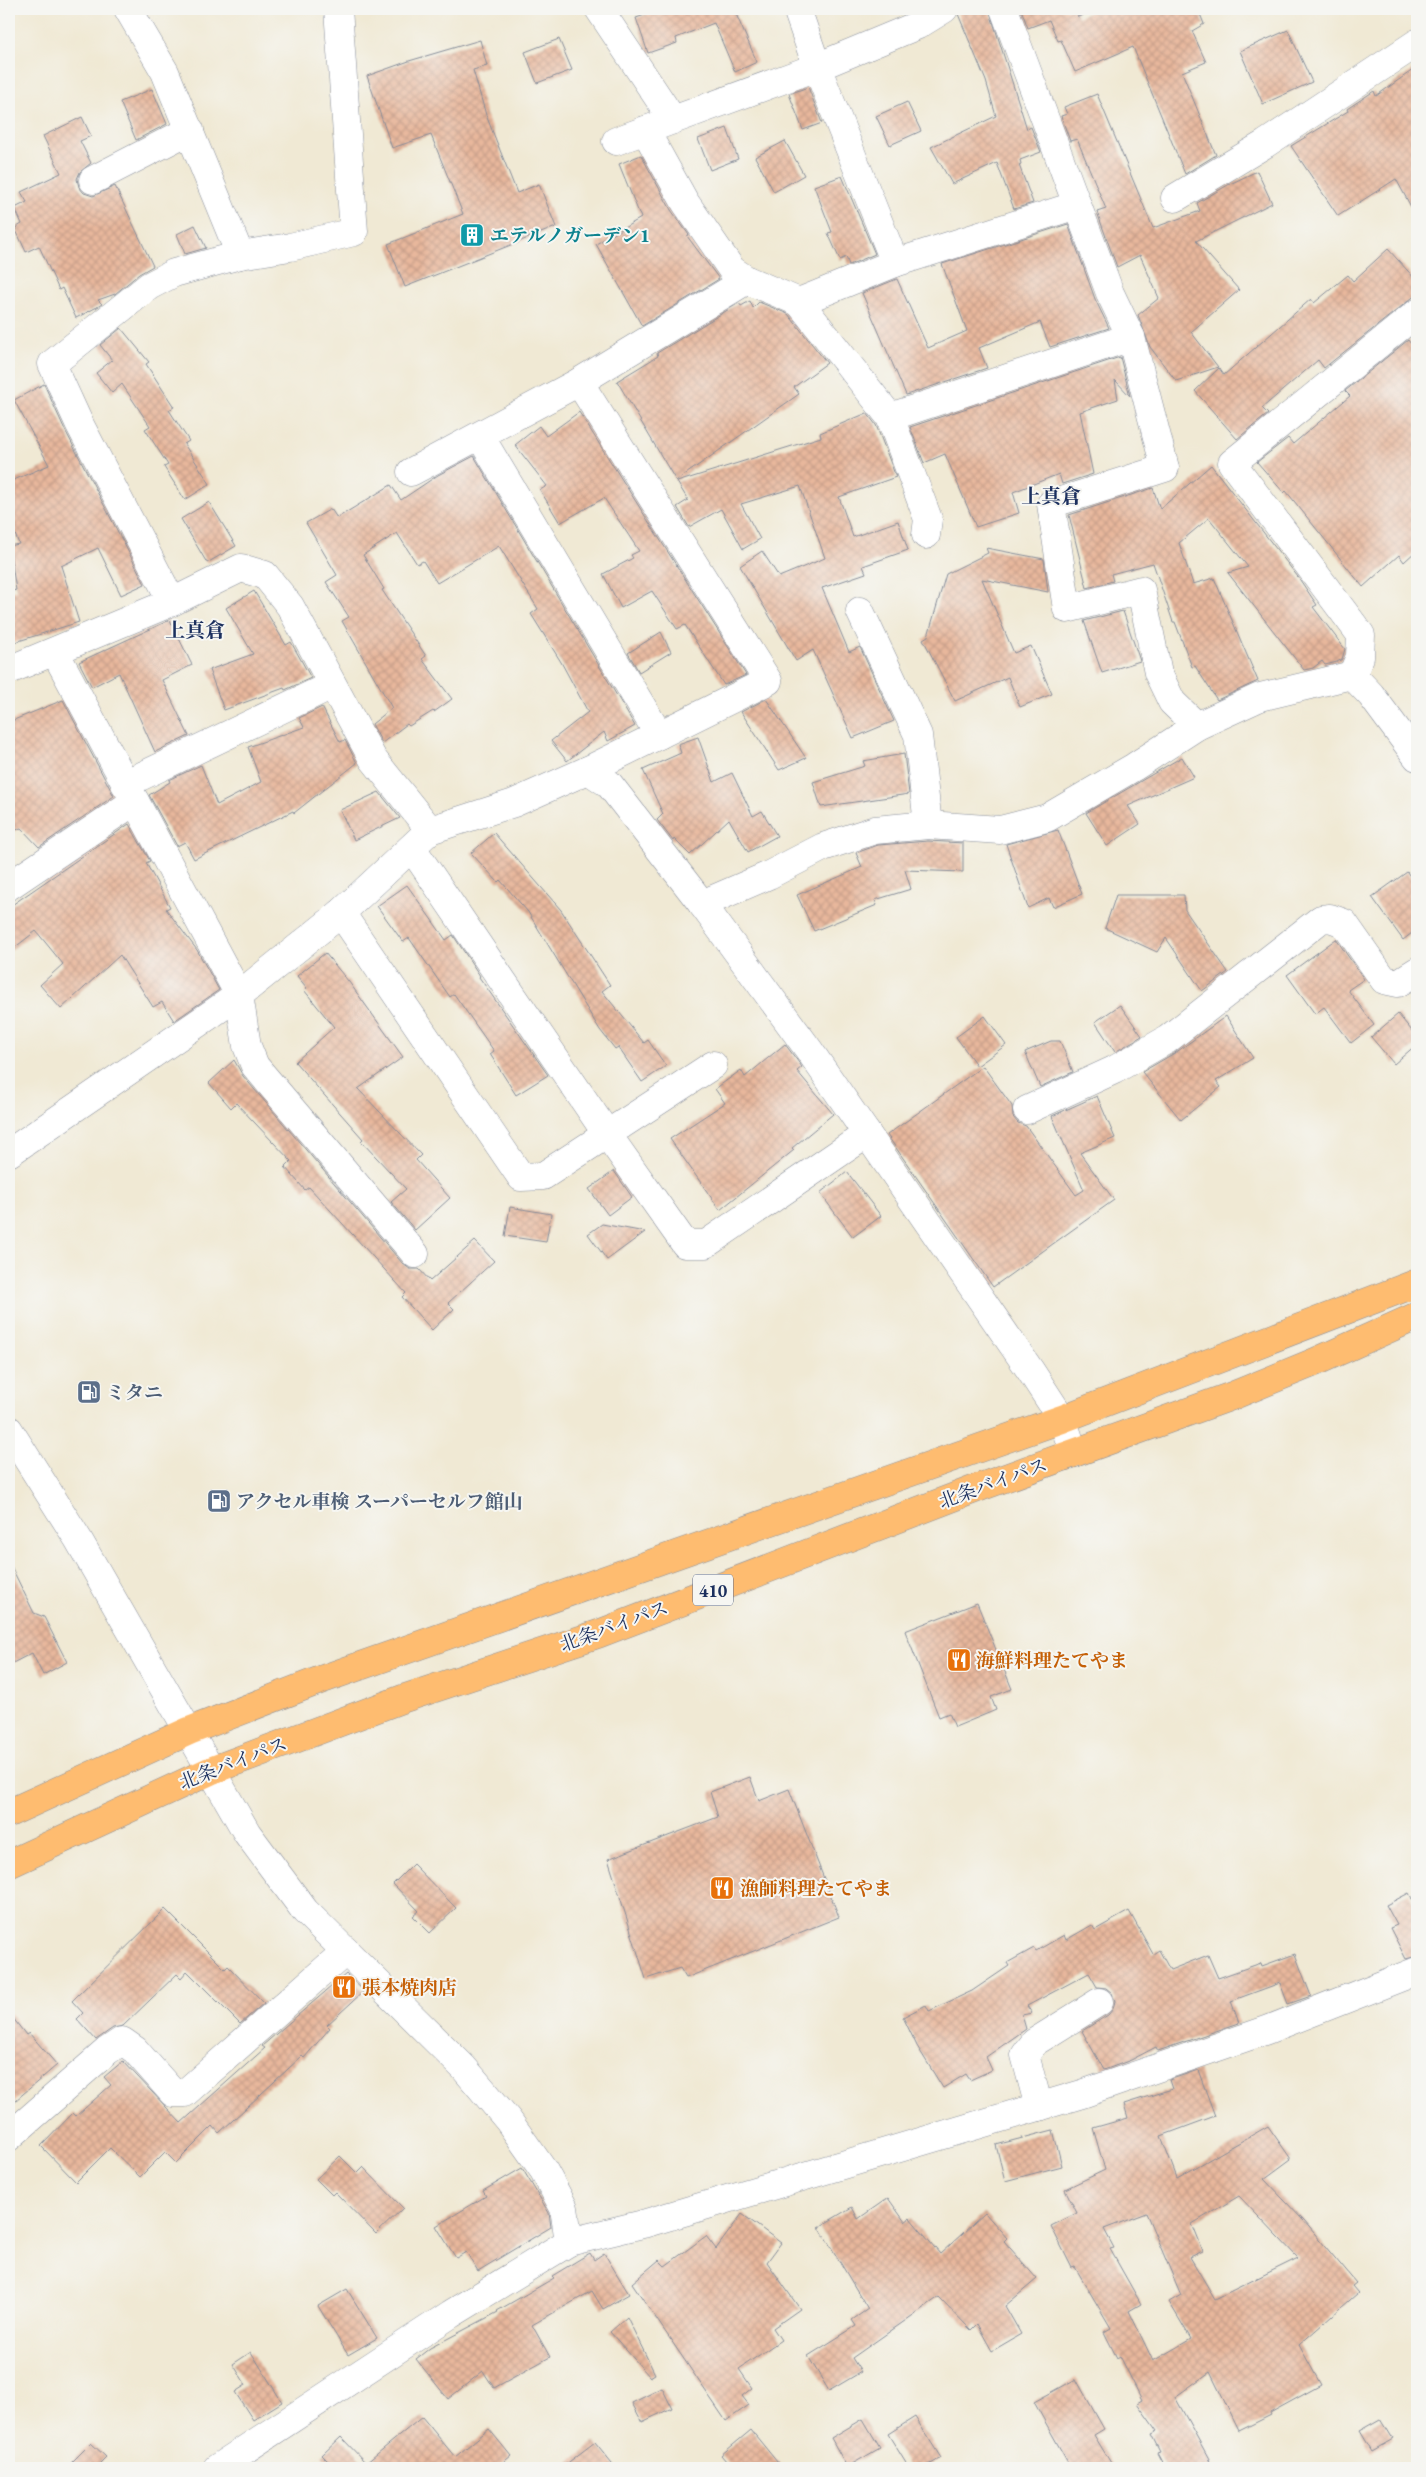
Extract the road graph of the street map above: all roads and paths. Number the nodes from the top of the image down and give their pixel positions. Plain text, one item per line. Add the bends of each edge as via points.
1 (128, 9) edge
2 (338, 9) edge
3 (599, 9) edge
4 (797, 9) edge
5 (944, 9) edge
6 (1004, 9) edge
7 (1417, 43) edge
8 (818, 67) junction
9 (673, 120) junction
10 (190, 130) junction
11 (645, 130) junction
12 (616, 141) dead end
13 (93, 180) dead end
14 (1175, 198) dead end
15 (1078, 205) junction
16 (240, 255) junction
17 (895, 263) junction
18 (747, 280) junction
19 (799, 302) junction
20 (1417, 313) edge
21 (1131, 337) junction
22 (579, 382) junction
23 (890, 417) junction
24 (480, 436) junction
25 (411, 472) dead end
26 (926, 535) dead end
27 (172, 602) junction
28 (860, 610) dead end
29 (55, 652) junction
30 (9, 670) edge
31 (1352, 675) junction
32 (332, 685) junction
33 (1197, 726) junction
34 (659, 735) junction
35 (1417, 757) edge
36 (588, 770) junction
37 (130, 793) junction
38 (928, 825) junction
39 (421, 839) junction
40 (9, 886) edge
41 (702, 904) junction
42 (341, 913) junction
43 (1417, 970) edge
44 (239, 995) junction
45 (712, 1065) dead end
46 (1027, 1110) dead end
47 (607, 1134) junction
48 (868, 1134) junction
49 (9, 1153) edge
50 (415, 1254) dead end
51 (1417, 1283) edge
52 (1417, 1316) edge
53 (1062, 1419) junction
54 (9, 1430) edge
55 (1074, 1453) junction
56 (189, 1731) junction
57 (210, 1771) junction
58 (9, 1813) edge
59 (9, 1864) edge
60 (346, 1951) junction
61 (1417, 1971) edge
62 (1099, 2002) dead end
63 (1039, 2107) junction
64 (9, 2137) edge
65 (569, 2242) junction
66 (217, 2468) edge

1 - 10 street via 165,72
2 - 16 street via 354,232
3 - 9 street
4 - 8 street
5 - 8 street via 918,25
6 - 15 street
7 - 14 street via 1265,144
8 - 9 street
8 - 17 street
9 - 11 street
10 - 13 street
10 - 16 street
11 - 12 street
11 - 18 street via 685,202 732,270
15 - 17 street
15 - 21 street via 1110,294
16 - 27 street via 174,273 149,286 52,364
17 - 19 street
18 - 19 street
18 - 22 street
19 - 23 street
20 - 31 street via 1232,463 1361,635 1360,657
21 - 23 street
21 - 33 street via 1165,468 1050,504 1062,582 1067,609 1141,590 1158,673 1172,702
22 - 24 street
22 - 34 street via 768,681
23 - 26 street via 928,519
24 - 25 street
24 - 34 street
27 - 29 street
27 - 32 street via 241,568 265,576 290,606
28 - 38 street via 918,735
29 - 30 street
29 - 37 street
31 - 33 street via 1260,697
31 - 35 street
32 - 37 street
32 - 39 street
33 - 38 street via 1047,818 1000,830
34 - 36 street
36 - 39 street
36 - 41 street via 609,784
37 - 40 street
37 - 44 street
38 - 41 street via 876,830 823,848
39 - 42 street
39 - 47 street
41 - 48 street
42 - 44 street
42 - 47 street via 521,1177 544,1176
43 - 46 street via 1398,983 1384,980 1344,923 1330,918 1321,919 1168,1039 1114,1070
44 - 49 street
44 - 50 street via 247,1046 255,1066
45 - 47 street
47 - 48 street via 685,1244 694,1246 706,1244
48 - 53 street
51 - 53 highway, 北条バイパス / 410
52 - 55 highway, 北条バイパス / 410 via 1232,1396
53 - 55 street
53 - 56 highway, 北条バイパス / 410 via 324,1679
54 - 56 street via 78,1539
55 - 57 highway, 北条バイパス / 410 via 598,1634 402,1699
56 - 57 street
56 - 58 highway, 北条バイパス / 410
57 - 59 highway, 北条バイパス / 410
57 - 60 street via 247,1833 304,1911
60 - 64 street via 185,2093 173,2093 135,2050 122,2041
60 - 65 street via 464,2068 508,2120 544,2171 564,2208
61 - 63 street via 1267,2030
62 - 63 street via 1035,2042 1025,2055
63 - 65 street via 643,2224
65 - 66 street via 451,2314

